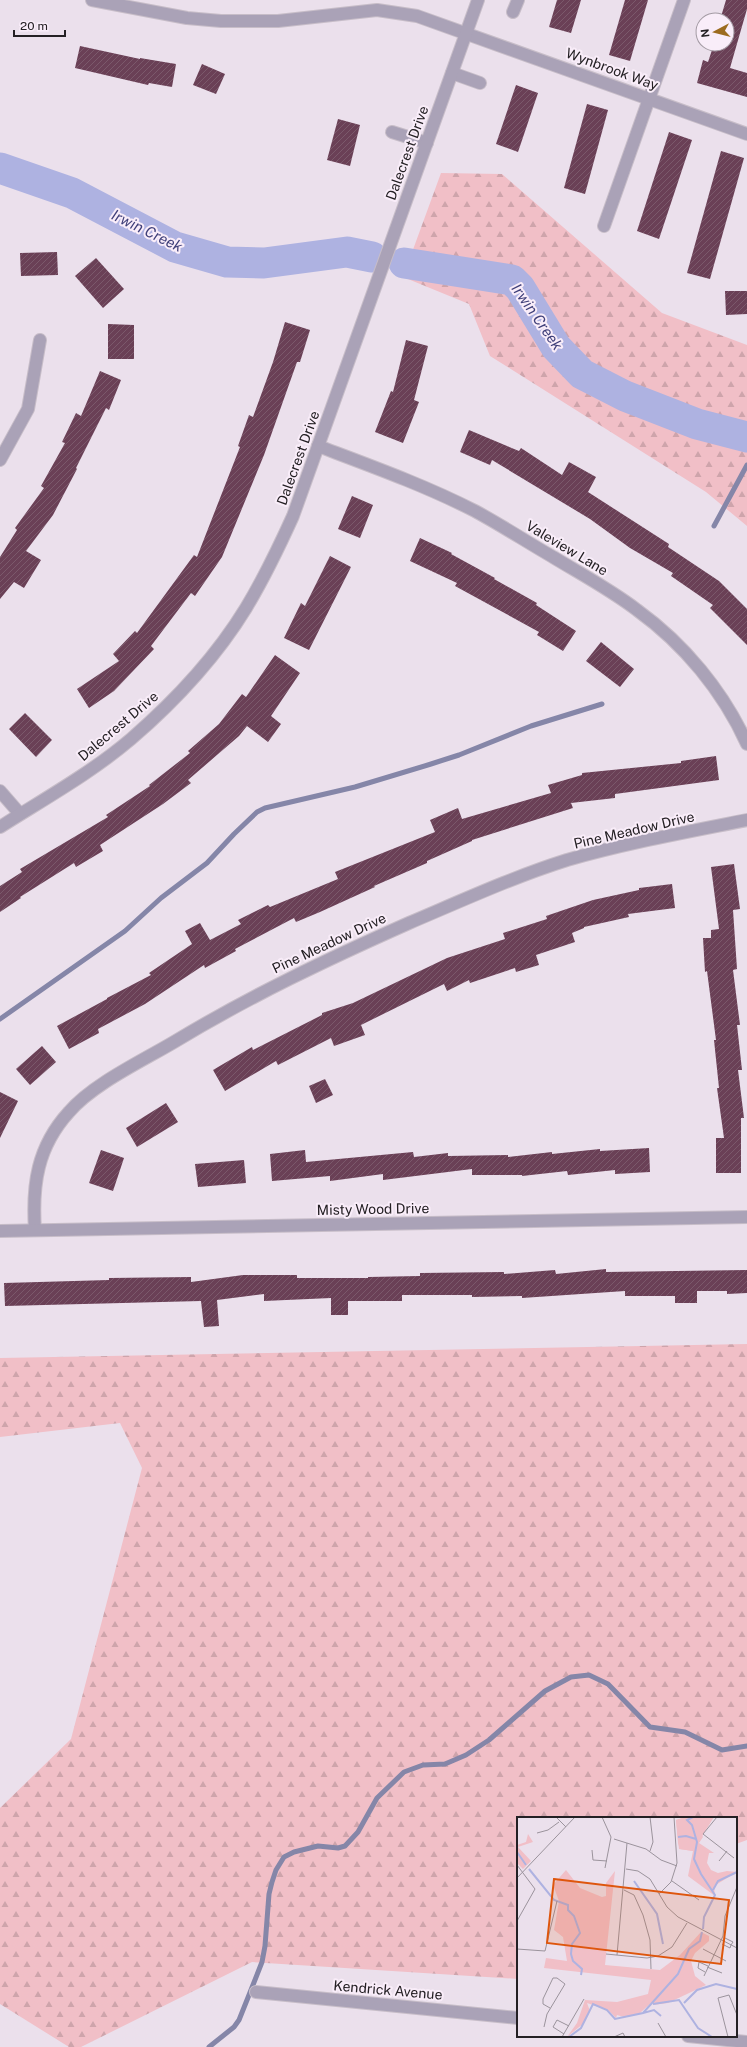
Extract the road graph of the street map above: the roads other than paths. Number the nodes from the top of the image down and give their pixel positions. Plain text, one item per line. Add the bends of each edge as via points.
1 (92, 0) edge
2 (478, 0) edge
3 (518, 0) edge
4 (684, 0) edge
5 (513, 12) dead end
6 (466, 33) junction
7 (452, 73) junction
8 (480, 83) dead end
9 (649, 99) junction
10 (392, 132) dead end
11 (747, 134) edge
12 (427, 143) junction
13 (604, 226) dead end
14 (40, 340) dead end
15 (318, 446) junction
16 (0, 460) edge
17 (747, 744) edge
18 (0, 791) edge
19 (20, 814) junction
20 (747, 820) edge
21 (0, 827) edge
22 (747, 1217) edge
23 (35, 1230) junction
24 (0, 1231) edge
25 (256, 1992) dead end
26 (517, 2018) edge
27 (698, 2037) edge
28 (747, 2042) edge

1 - 6 street, Wynbrook Way via 188,18 221,21 278,21 377,10 417,16
2 - 6 street, Dalecrest Drive
3 - 5 street
4 - 9 street
6 - 7 street, Dalecrest Drive
6 - 9 street, Wynbrook Way
7 - 8 street
7 - 12 street, Dalecrest Drive
9 - 11 street, Wynbrook Way
9 - 13 street
10 - 12 street
12 - 15 street, Dalecrest Drive
14 - 16 street via 28,409
15 - 17 street, Valeview Lane via 408,480 475,511 615,594 654,623 679,646 721,697
15 - 19 street, Dalecrest Drive via 293,516 271,565 246,608 218,648 164,709 130,739 89,771
18 - 19 street
19 - 21 street, Dalecrest Drive
20 - 23 street, Pine Meadow Drive via 601,851 506,882 331,957 206,1022 98,1087 67,1113 52,1135 41,1159 35,1182
22 - 23 street, Misty Wood Drive
23 - 24 street, Misty Wood Drive
25 - 26 street, Kendrick Avenue
27 - 28 street

